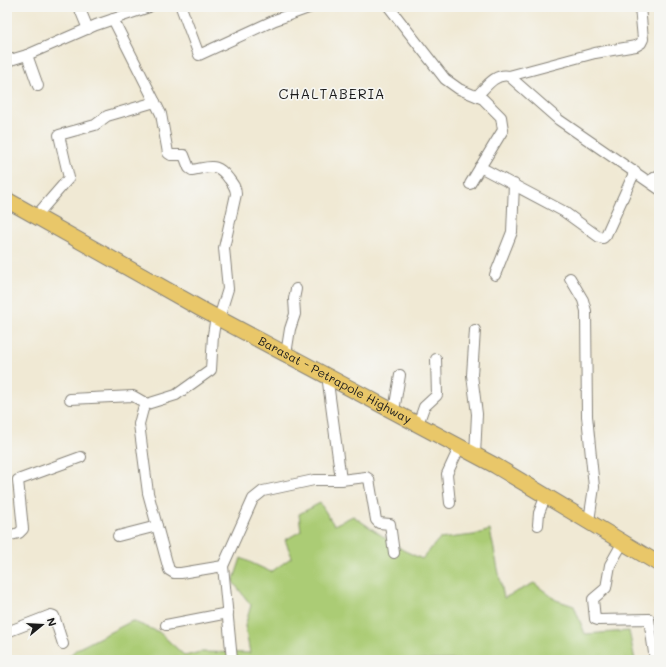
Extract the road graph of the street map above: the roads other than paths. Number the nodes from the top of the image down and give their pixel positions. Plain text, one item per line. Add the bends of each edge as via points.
1 (80, 7) edge
2 (149, 7) edge
3 (181, 7) edge
4 (311, 7) edge
5 (389, 7) edge
6 (640, 7) edge
7 (131, 10) edge
8 (113, 19) junction
9 (88, 29) junction
10 (27, 55) junction
11 (7, 61) edge
12 (509, 76) junction
13 (38, 86) dead end
14 (477, 96) junction
15 (155, 102) junction
16 (480, 167) junction
17 (634, 171) junction
18 (659, 175) edge
19 (649, 181) junction
20 (470, 184) dead end
21 (514, 184) junction
22 (659, 189) edge
23 (7, 200) edge
24 (36, 216) junction
25 (495, 274) dead end
26 (570, 278) dead end
27 (296, 290) dead end
28 (218, 317) junction
29 (475, 330) dead end
30 (286, 354) junction
31 (436, 359) dead end
32 (327, 375) junction
33 (400, 375) dead end
34 (70, 399) dead end
35 (148, 404) junction
36 (394, 411) junction
37 (418, 424) junction
38 (460, 446) junction
39 (475, 455) junction
40 (81, 457) dead end
41 (342, 480) junction
42 (546, 495) junction
43 (450, 503) dead end
44 (589, 521) junction
45 (538, 525) dead end
46 (158, 526) junction
47 (7, 536) edge
48 (118, 536) dead end
49 (623, 542) junction
50 (394, 553) dead end
51 (659, 564) edge
52 (223, 566) junction
53 (228, 613) junction
54 (166, 624) dead end
55 (7, 632) edge
56 (63, 644) dead end
57 (232, 660) edge
58 (655, 660) edge

1 - 9 street
2 - 7 street
3 - 4 street via 199,55
5 - 14 street via 444,79 459,89
6 - 12 street via 643,39 636,46 595,53
7 - 8 street
8 - 9 street
8 - 15 street
9 - 10 street
10 - 11 street
10 - 13 street
12 - 14 street via 495,78
12 - 17 street via 560,120
14 - 16 street via 501,117 503,124
15 - 24 street via 109,116 95,125 59,135 69,178
15 - 28 street via 162,118 168,153 184,155 192,170 215,166 220,168 236,188 224,248 228,289
16 - 20 street
16 - 21 street
17 - 19 street
17 - 21 street via 603,238 563,211
18 - 19 street
19 - 22 street
21 - 25 street via 512,232
23 - 24 highway, Barasat - Petrapole Highway
24 - 28 highway, Barasat - Petrapole Highway
26 - 44 street via 583,300 586,311 586,416 594,487
27 - 30 street via 296,312
28 - 30 highway, Barasat - Petrapole Highway
28 - 35 street via 213,335 211,370 176,395
29 - 39 street via 472,374 477,414
30 - 32 highway, Barasat - Petrapole Highway
31 - 37 street via 437,395 424,407
32 - 36 highway, Barasat - Petrapole Highway
32 - 41 street
33 - 36 street
34 - 35 street via 133,396
35 - 46 street via 143,409 139,428 148,493
36 - 37 highway, Barasat - Petrapole Highway
37 - 38 highway, Barasat - Petrapole Highway
38 - 39 highway, Barasat - Petrapole Highway
38 - 43 street via 447,474
39 - 42 highway, Barasat - Petrapole Highway
40 - 47 street via 18,480 23,529 19,533
41 - 50 street via 366,477 369,479 376,520 379,523 390,524
41 - 52 street via 314,480 259,494 253,499
42 - 44 highway, Barasat - Petrapole Highway
42 - 45 street via 539,513
44 - 49 highway, Barasat - Petrapole Highway
46 - 48 street
46 - 52 street via 170,571 181,573
49 - 51 highway, Barasat - Petrapole Highway
49 - 58 street via 608,569 606,588 593,599 595,619 649,619
52 - 53 street
53 - 54 street
53 - 57 street
55 - 56 street via 51,615 54,616

